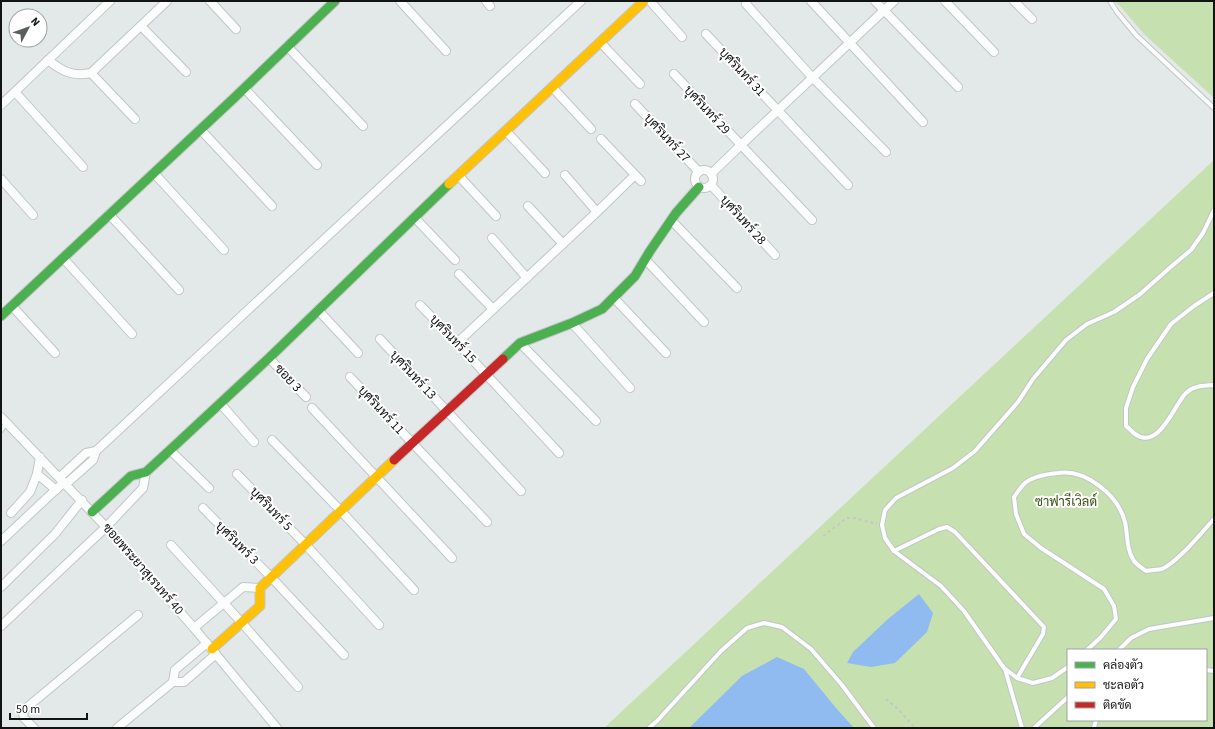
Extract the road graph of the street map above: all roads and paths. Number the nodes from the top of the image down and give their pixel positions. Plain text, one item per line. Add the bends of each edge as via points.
1 (110, 1) edge
2 (167, 1) edge
3 (210, 1) edge
4 (335, 1) edge
5 (400, 1) edge
6 (581, 1) edge
7 (644, 1) edge
8 (650, 1) edge
9 (811, 1) edge
10 (875, 1) edge
11 (894, 1) edge
12 (945, 1) edge
13 (1014, 1) edge
14 (1110, 1) edge
15 (746, 4) dead end
16 (884, 10) junction
17 (1032, 19) dead end
18 (141, 26) junction
19 (236, 29) dead end
20 (706, 34) dead end
21 (682, 37) dead end
22 (600, 42) junction
23 (849, 42) junction
24 (287, 46) junction
25 (446, 51) dead end
26 (994, 52) dead end
27 (48, 60) junction
28 (186, 72) dead end
29 (91, 73) junction
30 (674, 74) dead end
31 (812, 77) junction
32 (640, 84) dead end
33 (552, 87) junction
34 (958, 87) dead end
35 (244, 88) junction
36 (15, 92) junction
37 (635, 104) dead end
38 (1, 105) edge
39 (1214, 108) edge
40 (777, 110) junction
41 (135, 119) dead end
42 (923, 122) dead end
43 (363, 126) dead end
44 (200, 129) junction
45 (591, 129) dead end
46 (506, 131) junction
47 (601, 139) dead end
48 (740, 145) junction
49 (886, 152) dead end
50 (317, 165) dead end
51 (83, 167) dead end
52 (698, 172) junction
53 (154, 173) junction
54 (545, 173) dead end
55 (711, 174) junction
56 (458, 175) junction
57 (565, 175) dead end
58 (1, 179) edge
59 (711, 184) junction
60 (848, 185) dead end
61 (699, 186) junction
62 (272, 206) dead end
63 (528, 206) dead end
64 (1214, 210) edge
65 (598, 212) junction
66 (110, 214) junction
67 (33, 215) dead end
68 (496, 216) dead end
69 (415, 218) junction
70 (672, 220) junction
71 (812, 220) dead end
72 (492, 238) dead end
73 (563, 244) junction
74 (224, 250) dead end
75 (775, 255) dead end
76 (63, 258) junction
77 (644, 259) junction
78 (455, 260) dead end
79 (458, 274) dead end
80 (527, 278) junction
81 (736, 288) dead end
82 (179, 290) dead end
83 (1214, 293) edge
84 (614, 298) junction
85 (420, 305) dead end
86 (12, 306) junction
87 (493, 309) junction
88 (318, 310) junction
89 (1, 316) edge
90 (704, 322) dead end
91 (572, 324) junction
92 (132, 334) dead end
93 (380, 339) dead end
94 (520, 342) junction
95 (457, 343) junction
96 (358, 352) dead end
97 (666, 353) dead end
98 (55, 354) dead end
99 (269, 358) junction
100 (486, 374) junction
101 (350, 377) dead end
102 (1214, 386) edge
103 (630, 388) dead end
104 (306, 398) dead end
105 (220, 403) junction
106 (312, 408) dead end
107 (447, 410) junction
108 (1, 417) edge
109 (596, 422) dead end
110 (7, 423) junction
111 (1, 430) edge
112 (272, 440) dead end
113 (254, 442) dead end
114 (412, 444) junction
115 (170, 450) junction
116 (560, 453) dead end
117 (40, 458) junction
118 (146, 472) junction
119 (36, 474) junction
120 (238, 474) dead end
121 (377, 476) junction
122 (63, 481) junction
123 (209, 488) dead end
124 (56, 490) junction
125 (521, 491) dead end
126 (82, 500) junction
127 (203, 508) dead end
128 (341, 511) junction
129 (92, 512) junction
130 (11, 513) dead end
131 (1214, 519) edge
132 (487, 522) dead end
133 (882, 525) junction
134 (106, 527) junction
135 (823, 536) dead end
136 (1, 541) edge
137 (305, 544) junction
138 (171, 545) dead end
139 (894, 551) junction
140 (452, 558) dead end
141 (271, 577) junction
142 (1, 587) edge
143 (260, 588) junction
144 (414, 590) dead end
145 (224, 603) junction
146 (138, 615) dead end
147 (1214, 618) edge
148 (242, 623) junction
149 (379, 624) dead end
150 (1, 626) edge
151 (194, 628) junction
152 (212, 649) junction
153 (1088, 649) edge
154 (1120, 649) edge
155 (344, 655) dead end
156 (1004, 668) junction
157 (1067, 668) edge
158 (1017, 678) junction
159 (173, 682) junction
160 (298, 687) dead end
161 (1067, 698) edge
162 (886, 699) dead end
163 (34, 728) edge
164 (117, 728) edge
165 (277, 728) edge
166 (649, 728) edge
167 (874, 728) edge
168 (915, 728) edge
169 (1022, 728) edge
170 (1034, 728) edge

1 - 27 street
2 - 18 street
3 - 19 street
4 - 24 street
5 - 25 street
6 - 122 street via 96,451 92,460
7 - 22 street
8 - 21 street
9 - 23 street
10 - 16 street
11 - 16 street
12 - 26 street
13 - 17 street
14 - 39 lane via 1136,35
15 - 31 street
16 - 23 street
16 - 34 street
18 - 28 street
18 - 29 street
20 - 40 street, บุศรินทร์ 31
22 - 32 street
22 - 33 street
23 - 31 street
23 - 42 street
24 - 35 street
24 - 43 street
27 - 29 street via 71,74
27 - 36 street
29 - 41 street
30 - 48 street, บุศรินทร์ 29
31 - 40 street
31 - 49 street
33 - 45 street
33 - 46 street
35 - 44 street
35 - 50 street
36 - 38 street
36 - 51 street
37 - 52 street, บุศรินทร์ 27
40 - 48 street
40 - 60 street, บุศรินทร์ 31
44 - 53 street
44 - 62 street
46 - 54 street
46 - 56 street
47 - 65 street via 638,178
48 - 55 street
48 - 71 street, บุศรินทร์ 29
52 - 55 street via 705,170
52 - 61 street via 695,178
53 - 66 street
53 - 74 street
55 - 59 street
56 - 68 street
56 - 69 street
57 - 65 street
58 - 67 street
59 - 61 street via 705,188
59 - 75 street, บุศรินทร์ 28
61 - 70 street
63 - 73 street
64 - 133 lane via 1191,250 1140,295 1114,312 1086,324 1066,340 976,451 953,468 896,498 885,510
65 - 73 street
66 - 76 street
66 - 82 street
69 - 78 street
69 - 88 street
70 - 77 street
70 - 81 street
72 - 80 street
73 - 80 street
76 - 86 street
76 - 92 street
77 - 84 street via 635,276
77 - 90 street
79 - 87 street
80 - 87 street
83 - 102 lane via 1171,324 1147,359 1133,386 1126,408 1126,426 1135,435 1146,438 1155,435 1186,392 1197,387
84 - 91 street via 602,309
84 - 97 street
85 - 95 street, บุศรินทร์ 15
86 - 89 street
86 - 98 street
87 - 95 street
88 - 96 street
88 - 99 street
91 - 94 street
91 - 103 street
93 - 107 street, บุศรินทร์ 13
94 - 100 street
94 - 109 street
95 - 100 street, บุศรินทร์ 15
99 - 104 street, ซอย 3
99 - 105 street
100 - 107 street
100 - 116 street, บุศรินทร์ 15
101 - 114 street, บุศรินทร์ 11
105 - 113 street
105 - 115 street
106 - 121 street
107 - 114 street
107 - 125 street, บุศรินทร์ 13
108 - 110 street, ซอยพระยาสุเรนทร์ 40
110 - 111 lane
110 - 117 street, ซอยพระยาสุเรนทร์ 40
112 - 128 street
114 - 121 street
114 - 132 street, บุศรินทร์ 11
115 - 118 street
115 - 123 street
117 - 119 street
117 - 122 street, ซอยพระยาสุเรนทร์ 40
118 - 129 street via 131,476
118 - 134 street via 143,488
119 - 124 street
119 - 130 street via 30,492
120 - 137 street, บุศรินทร์ 5
121 - 128 street
121 - 140 street
122 - 124 street
122 - 126 street, ซอยพระยาสุเรนทร์ 40
124 - 136 street
126 - 129 street, ซอยพระยาสุเรนทร์ 40
126 - 142 street via 55,534
127 - 141 street, บุศรินทร์ 3
128 - 137 street
128 - 144 street
129 - 134 street, ซอยพระยาสุเรนทร์ 40
131 - 153 lane via 1173,561 1161,569 1146,571 1134,561 1128,544 1125,521 1118,506 1107,492 1089,478 1067,472 1043,475 1024,483 1014,497 1016,514 1024,534 1104,589 1114,606 1116,619
133 - 135 path via 847,518
133 - 139 lane via 885,538
134 - 150 street
134 - 151 street, ซอยพระยาสุเรนทร์ 40
137 - 141 street
137 - 149 street, บุศรินทร์ 5
138 - 145 street
139 - 156 lane via 941,586 964,611
139 - 158 lane via 939,529 948,527 955,532 1044,627 1043,634
141 - 143 street
141 - 155 street, บุศรินทร์ 3
143 - 145 street via 243,587
143 - 148 street via 260,606
145 - 148 street
145 - 151 street
146 - 163 street via 25,709 24,718
147 - 154 lane via 1149,629 1131,638
148 - 152 street
148 - 160 street
151 - 152 street, ซอยพระยาสุเรนทร์ 40
152 - 159 street via 184,682
152 - 159 street via 175,670
152 - 165 street, ซอยพระยาสุเรนทร์ 40
156 - 158 lane
156 - 169 lane
157 - 158 lane via 1052,678 1033,683
159 - 164 street
161 - 170 lane
162 - 168 path via 912,722
166 - 167 lane via 721,651 747,628 764,623 782,627 811,649

